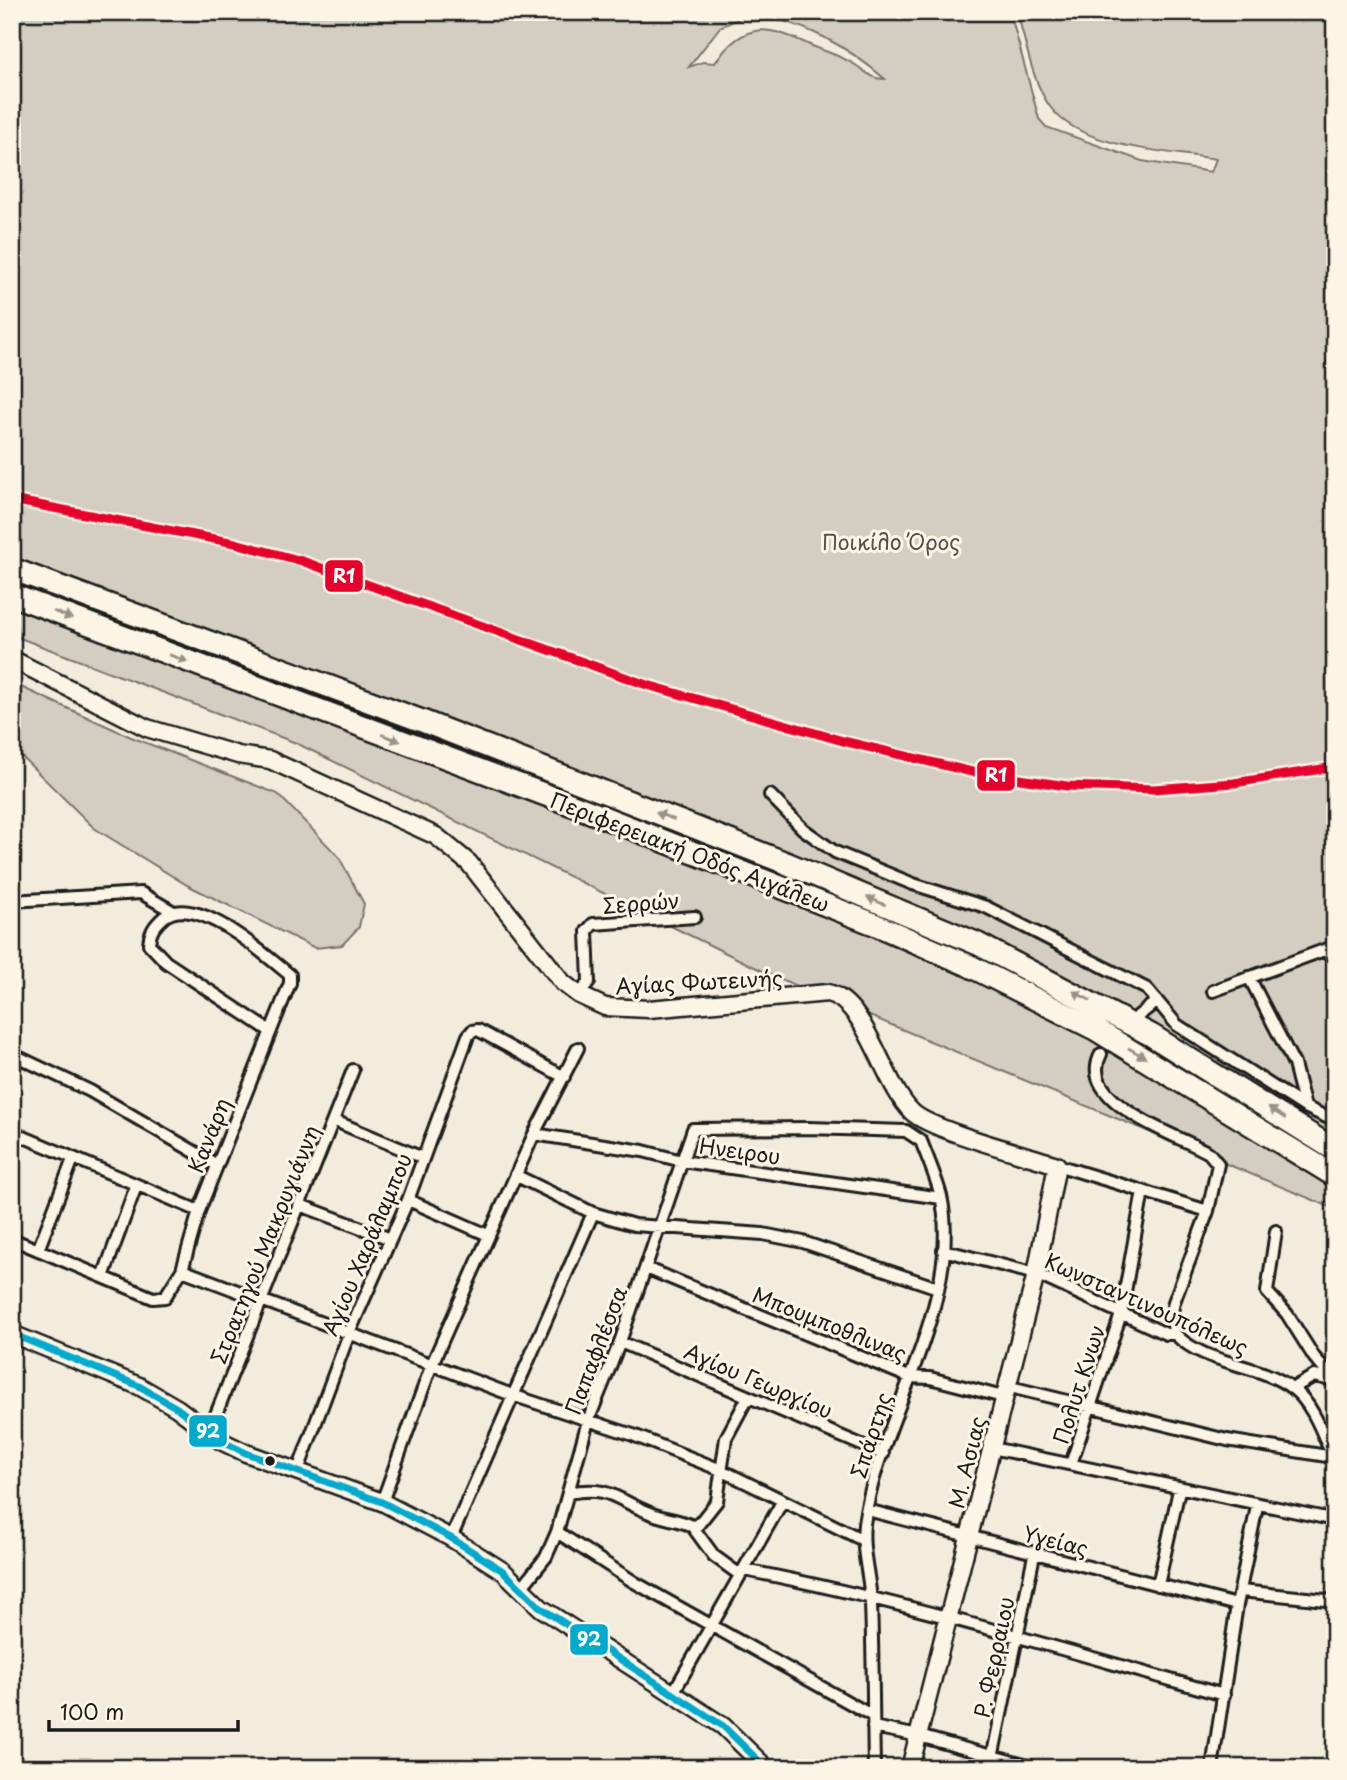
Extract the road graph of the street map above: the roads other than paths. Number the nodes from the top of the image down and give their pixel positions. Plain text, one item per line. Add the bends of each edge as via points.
1 (12, 569) edge
2 (12, 595) edge
3 (12, 659) edge
4 (771, 795) dead end
5 (12, 901) edge
6 (172, 911) junction
7 (695, 918) dead end
8 (1331, 948) edge
9 (1335, 966) edge
10 (1250, 977) junction
11 (1213, 991) dead end
12 (579, 995) junction
13 (1157, 1001) junction
14 (1138, 1016) dead end
15 (270, 1031) junction
16 (578, 1048) dead end
17 (12, 1054) edge
18 (1101, 1054) dead end
19 (353, 1070) dead end
20 (564, 1077) junction
21 (1305, 1107) junction
22 (335, 1121) junction
23 (1335, 1121) edge
24 (906, 1131) joint
25 (12, 1132) edge
26 (534, 1134) junction
27 (1335, 1150) edge
28 (73, 1158) junction
29 (423, 1158) junction
30 (682, 1161) junction
31 (217, 1165) junction
32 (1057, 1165) junction
33 (517, 1176) junction
34 (1335, 1176) edge
35 (136, 1186) junction
36 (1143, 1191) junction
37 (941, 1198) junction
38 (408, 1200) junction
39 (300, 1205) junction
40 (199, 1211) junction
41 (1208, 1211) junction
42 (593, 1213) junction
43 (660, 1229) junction
44 (1276, 1231) dead end
45 (488, 1235) junction
46 (388, 1238) junction
47 (12, 1240) edge
48 (38, 1250) junction
49 (943, 1250) junction
50 (646, 1268) junction
51 (182, 1270) junction
52 (1036, 1274) junction
53 (103, 1277) junction
54 (938, 1288) junction
55 (261, 1298) junction
56 (1121, 1314) junction
57 (350, 1331) junction
58 (12, 1334) edge
59 (1175, 1334) junction
60 (620, 1342) junction
61 (432, 1364) junction
62 (909, 1377) junction
63 (1334, 1381) edge
64 (1293, 1388) junction
65 (1004, 1391) junction
66 (512, 1395) junction
67 (748, 1397) junction
68 (1092, 1406) junction
69 (588, 1421) junction
70 (209, 1432) junction
71 (992, 1448) junction
72 (883, 1454) junction
73 (1334, 1460) edge
74 (1071, 1464) junction
75 (721, 1470) junction
76 (297, 1474) junction
77 (1179, 1490) junction
78 (568, 1493) junction
79 (382, 1502) junction
80 (782, 1502) junction
81 (1257, 1506) junction
82 (867, 1510) junction
83 (1335, 1520) edge
84 (692, 1526) junction
85 (557, 1532) junction
86 (969, 1536) junction
87 (451, 1538) junction
88 (863, 1540) junction
89 (1034, 1555) junction
90 (744, 1570) junction
91 (1158, 1584) junction
92 (522, 1587) junction
93 (1241, 1591) junction
94 (871, 1600) junction
95 (1335, 1601) edge
96 (1237, 1605) junction
97 (950, 1620) junction
98 (712, 1625) junction
99 (1017, 1638) junction
100 (673, 1693) junction
101 (1224, 1695) junction
102 (871, 1715) junction
103 (873, 1727) junction
104 (919, 1736) junction
105 (991, 1762) edge
106 (766, 1768) edge
107 (874, 1768) edge
108 (910, 1768) edge
109 (1035, 1768) edge
110 (1212, 1768) edge

27 -> 1 highway, Περιφερειακή Οδός Αιγάλεω via 1151,1035 978,944 786,863 435,726
2 -> 34 highway, Περιφερειακή Οδός Αιγάλεω via 591,812 968,965 1095,1029
3 - 12 street, Αγίας Φωτεινής via 147,728 270,760 436,836 469,863 547,964
4 - 13 street via 803,829 835,852 893,877 986,907 1147,989
5 - 6 street via 141,893
6 - 15 street via 150,931 149,944 166,962
6 - 15 street, Κανάρη via 214,919 290,975
7 - 12 street, Σερρών via 590,926 589,982
8 - 9 street
8 - 10 street
10 - 11 street
10 - 21 street via 1294,1064
12 - 32 street, Αγίας Φωτεινής via 605,1007 649,1009 837,995 853,1011 901,1097 918,1118
13 - 14 street
13 - 21 street via 1177,1024
15 - 31 street, Κανάρη
16 - 20 street
17 - 31 street via 90,1091
18 - 41 street via 1095,1070 1097,1082 1109,1098 1214,1157 1217,1174
19 - 22 street, Στρατηγού Μακρυγιάννη
20 - 26 street
20 - 29 street, Αγίου Χαράλαμπου via 478,1030 472,1031
21 - 23 street
22 - 29 street
22 - 39 street, Στρατηγού Μακρυγιάννη
24 - 30 street, Παπαφλέσσα via 700,1127 689,1135
24 - 37 street, Σπάρτης via 921,1141
25 - 28 street
26 - 30 street, Ηνειρου
26 - 33 street
28 - 35 street
28 - 48 street
29 - 38 street, Αγίου Χαράλαμπου
30 - 37 street, Ηνειρου
30 - 43 street, Παπαφλέσσα
31 - 40 street, Κανάρη
32 - 36 street, Αγίας Φωτεινής
32 - 52 street, Μ. Ασιας
33 - 42 street
33 - 45 street
35 - 40 street
35 - 53 street
36 - 41 street, Αγίας Φωτεινής
36 - 56 street, Πολυτ Κνων
37 - 49 street, Σπάρτης
38 - 45 street
38 - 46 street, Αγίου Χαράλαμπου
39 - 46 street
39 - 55 street, Στρατηγού Μακρυγιάννη
40 - 51 street, Κανάρη
41 - 59 street via 1174,1301
42 - 43 street
42 - 66 street
43 - 50 street, Παπαφλέσσα
43 - 54 street via 763,1234 803,1242
44 - 63 street via 1267,1292
45 - 61 street
46 - 57 street, Αγίου Χαράλαμπου
47 - 48 street
48 - 53 street
49 - 52 street, Κωνσταντινουπόλεως
49 - 54 street, Σπάρτης
50 - 60 street, Παπαφλέσσα
50 - 62 street, Μπουμποθλινας
51 - 53 street, Κανάρη via 165,1297 153,1298
51 - 55 street
52 - 56 street, Κωνσταντινουπόλεως
52 - 65 street, Μ. Ασιας
54 - 62 street, Σπάρτης
55 - 57 street
55 - 70 street, Στρατηγού Μακρυγιάννη
56 - 59 street, Κωνσταντινουπόλεως
56 - 68 street, Πολυτ Κνων
57 - 61 street
57 - 76 street, Αγίου Χαράλαμπου
58 - 70 street via 139,1385
59 - 64 street, Κωνσταντινουπόλεως via 1198,1351
60 - 67 street, Αγίου Γεωργίου
60 - 69 street, Παπαφλέσσα
61 - 66 street
61 - 79 street
62 - 65 street, Μπουμποθλινας
62 - 72 street, Σπάρτης
63 - 64 street via 1314,1376
64 - 73 street via 1313,1414
65 - 68 street, Μπουμποθλινας
65 - 71 street, Μ. Ασιας
66 - 69 street
66 - 87 street
67 - 72 street, Αγίου Γεωργίου
67 - 75 street via 726,1438
68 - 73 street, Μπουμποθλινας via 1227,1440
68 - 74 street, Πολυτ Κνων
69 - 75 street
69 - 78 street, Παπαφλέσσα
70 - 76 street via 232,1447
71 - 74 street
71 - 86 street, Μ. Ασιας
72 - 82 street, Σπάρτης
74 - 77 street
75 - 80 street
75 - 84 street via 718,1500 705,1520
76 - 79 street
77 - 81 street
77 - 91 street
78 - 84 street via 597,1490 650,1514
78 - 85 street, Παπαφλέσσα
79 - 87 street
80 - 88 street
80 - 90 street
81 - 83 street
81 - 93 street
82 - 86 street, Υγείας
82 - 88 street, Σπάρτης
84 - 90 street via 726,1566 736,1572
85 - 92 street, Παπαφλέσσα via 546,1558
85 - 98 street
86 - 89 street, Υγείας
86 - 97 street, Μ. Ασιας
87 - 92 street
88 - 94 street, Σπάρτης
89 - 91 street, Υγείας
89 - 99 street, Ρ. Φερραιου
90 - 94 street
90 - 98 street
91 - 96 street, Υγείας
92 - 100 street via 541,1608
93 - 95 street
93 - 96 street
94 - 97 street
94 - 102 street, Σπάρτης
96 - 101 street
97 - 99 street
97 - 104 street, Μ. Ασιας
98 - 100 street
98 - 102 street
99 - 101 street
99 - 105 street, Ρ. Φερραιου
100 - 106 street via 723,1726
101 - 110 street
102 - 103 street, Σπάρτης
103 - 104 street
103 - 107 street, Σπάρτης
104 - 105 street
104 - 108 street, Μ. Ασιας
105 - 109 street

